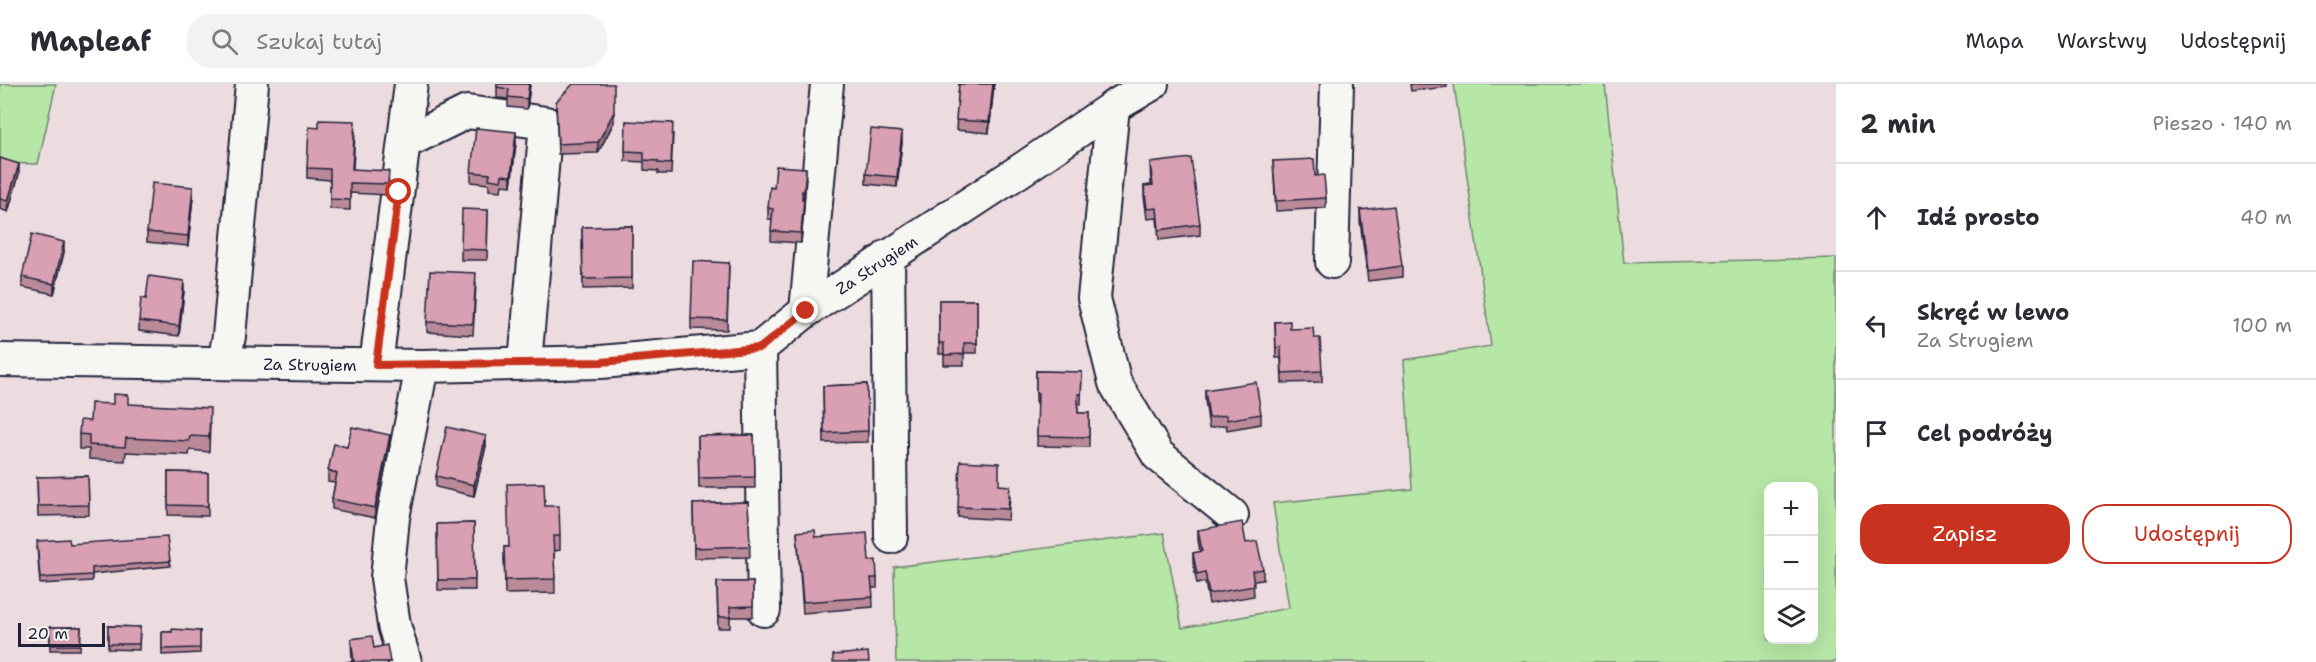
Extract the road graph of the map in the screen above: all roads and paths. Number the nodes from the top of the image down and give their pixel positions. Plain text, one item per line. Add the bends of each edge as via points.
1 (252, 84) edge
2 (411, 84) edge
3 (827, 84) edge
4 (1152, 84) edge
5 (1337, 84) edge
6 (1113, 107) junction
7 (414, 138) dead end
8 (888, 256) junction
9 (1332, 262) dead end
10 (806, 311) junction
11 (760, 348) junction
12 (0, 360) edge
13 (224, 363) junction
14 (525, 363) junction
15 (376, 365) junction
16 (422, 366) junction
17 (1232, 515) dead end
18 (891, 537) dead end
19 (764, 610) dead end
20 (405, 662) edge

1 - 13 street
2 - 15 street
3 - 10 street
4 - 6 street, Za Strugiem
5 - 9 street
6 - 8 street, Za Strugiem
6 - 17 street via 1094,298 1115,383 1158,455
7 - 14 street via 466,112 546,123
8 - 10 street, Za Strugiem
8 - 18 street
10 - 11 street, Za Strugiem
11 - 14 street, Za Strugiem via 601,362
11 - 19 street
12 - 13 street, Za Strugiem
13 - 15 street, Za Strugiem
14 - 16 street, Za Strugiem
15 - 16 street, Za Strugiem
16 - 20 street via 393,518 387,578 394,625

